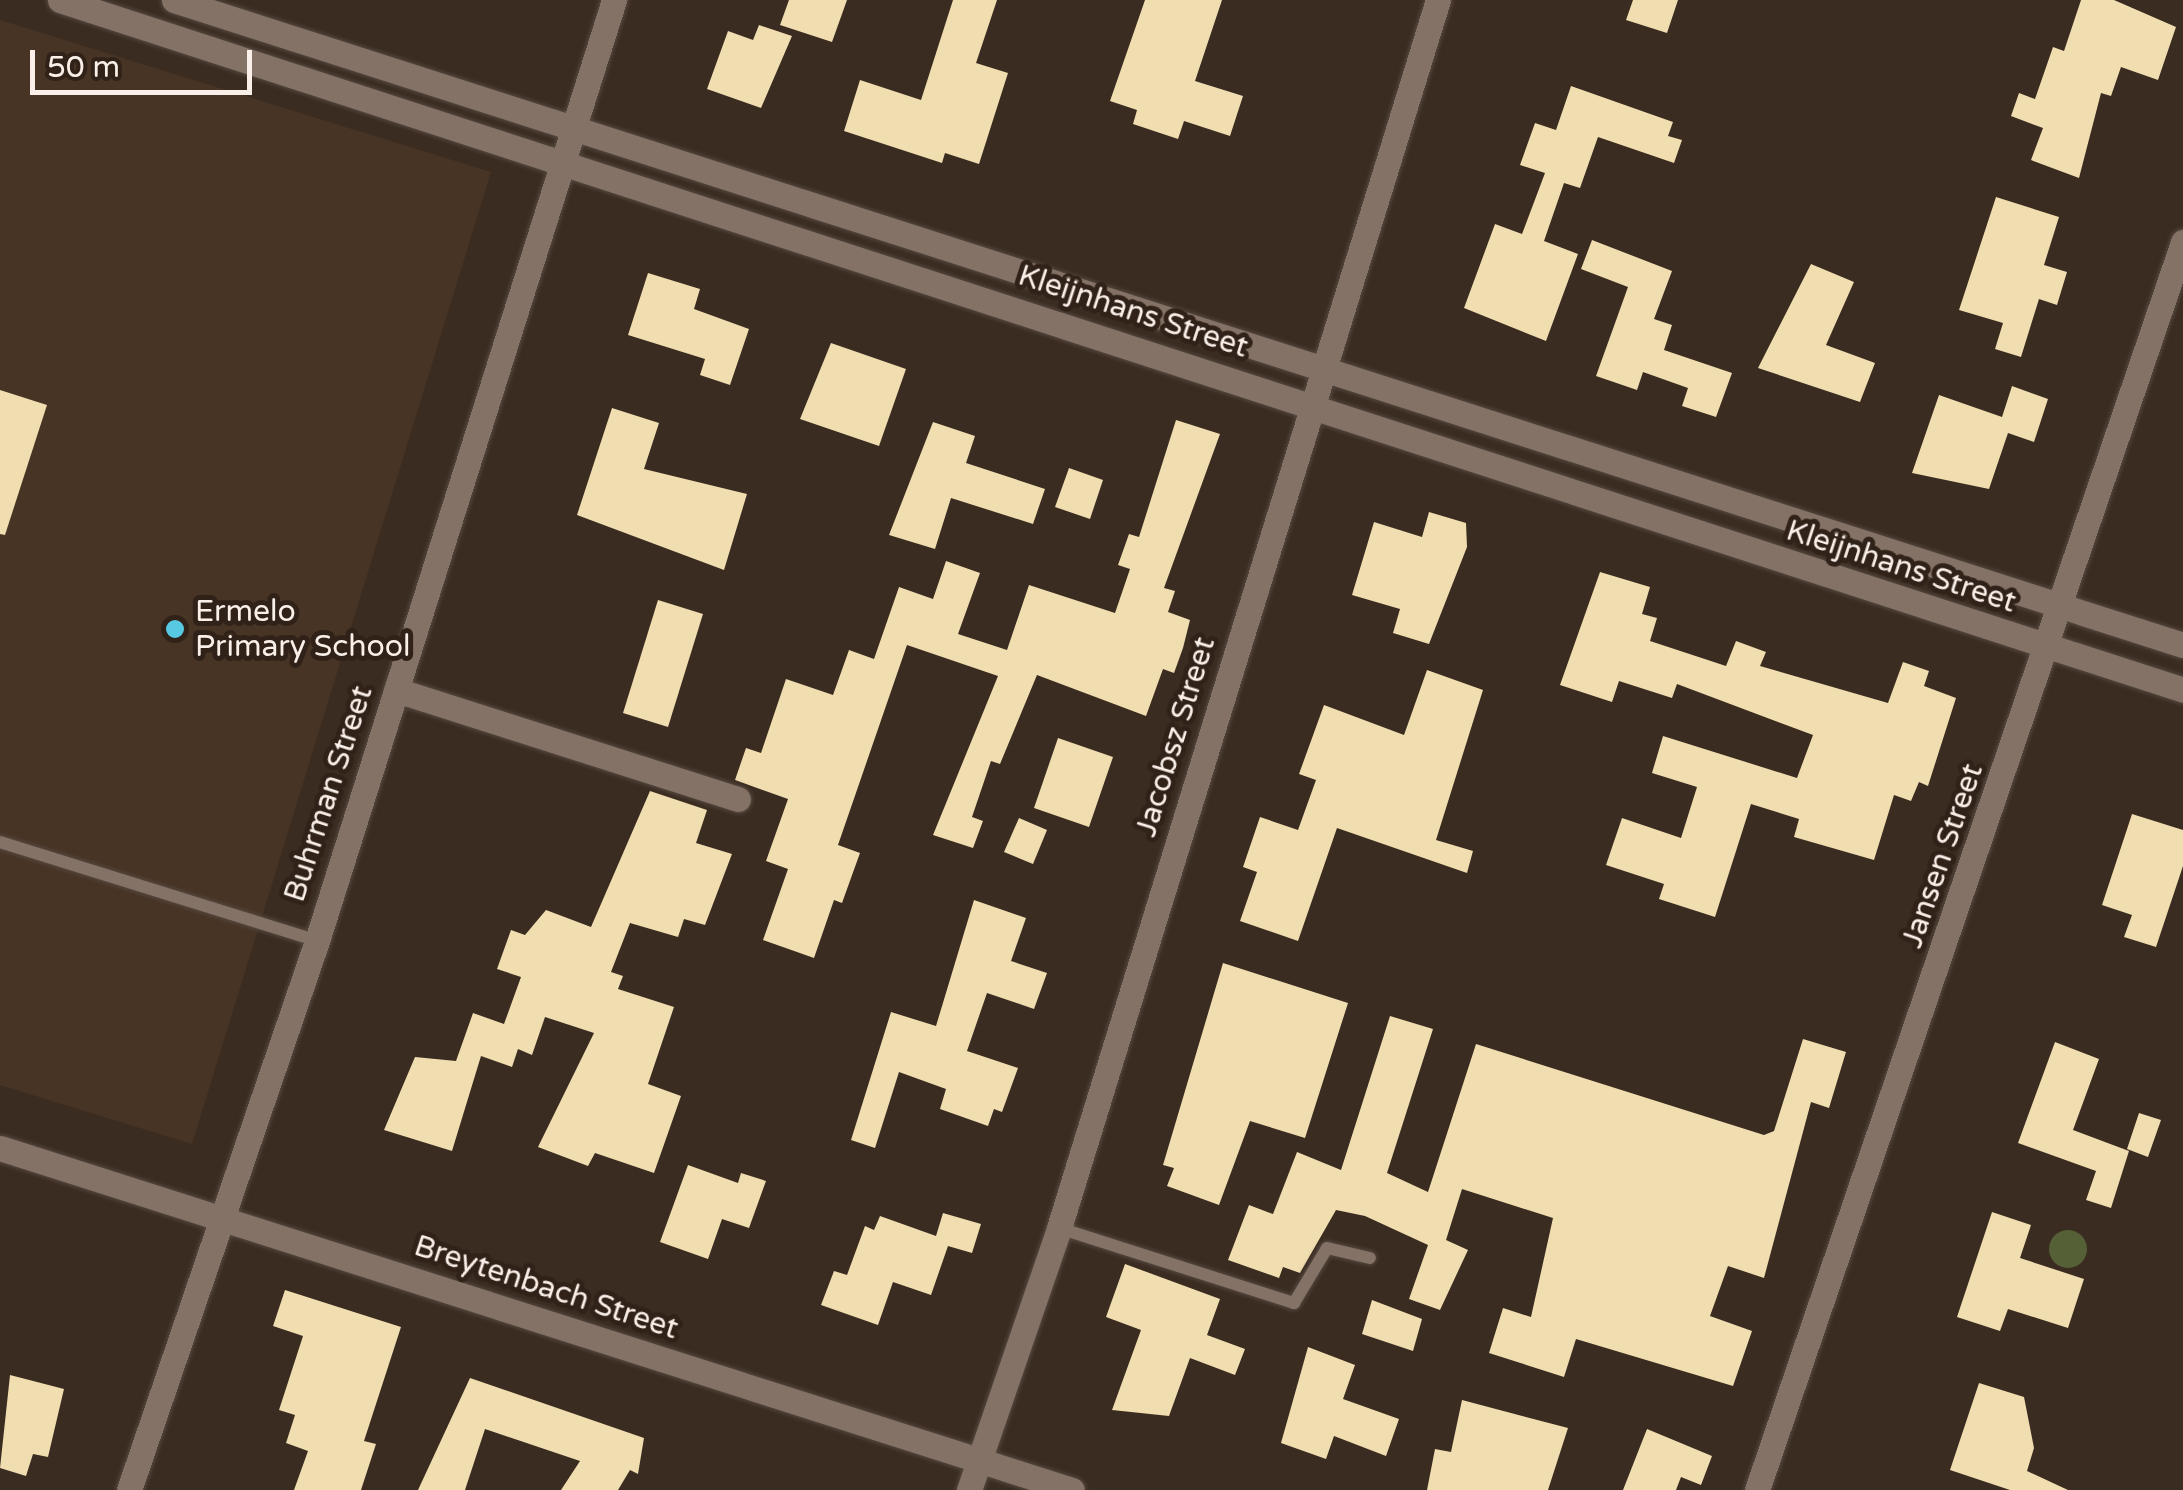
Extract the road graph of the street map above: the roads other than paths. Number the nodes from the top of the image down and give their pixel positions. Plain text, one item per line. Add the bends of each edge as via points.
1 (60, 0) edge
2 (174, 0) edge
3 (614, 0) edge
4 (1438, 0) edge
5 (575, 124) junction
6 (565, 157) junction
7 (2183, 242) edge
8 (1324, 368) junction
9 (1312, 406) junction
10 (2064, 609) junction
11 (2183, 646) edge
12 (2049, 650) junction
13 (396, 690) junction
14 (2183, 690) edge
15 (738, 799) dead end
16 (0, 842) edge
17 (317, 941) junction
18 (0, 1148) edge
19 (220, 1218) junction
20 (1059, 1228) junction
21 (1370, 1258) dead end
22 (979, 1461) junction
23 (129, 1490) edge
24 (970, 1490) edge
25 (1072, 1490) edge
26 (1757, 1490) edge

1 - 6 street, Kleijnhans Street
2 - 5 street, Kleijnhans Street
3 - 5 street, Buhrman Street
4 - 8 street, Jacobsz Street
5 - 6 street, Buhrman Street
5 - 8 street, Kleijnhans Street
6 - 9 street, Kleijnhans Street
6 - 13 street, Buhrman Street
7 - 10 street, Jansen Street
8 - 9 street, Jacobsz Street
8 - 10 street, Kleijnhans Street
9 - 12 street, Kleijnhans Street
9 - 20 street, Jacobsz Street
10 - 11 street, Kleijnhans Street
10 - 12 street, Jansen Street
12 - 14 street, Kleijnhans Street
12 - 26 street, Jansen Street
13 - 15 street
13 - 17 street, Buhrman Street
16 - 17 lane
17 - 19 street, Buhrman Street
18 - 19 street, Breytenbach Street
19 - 22 street, Breytenbach Street
19 - 23 street, Buhrman Street
20 - 21 lane via 1294,1302 1327,1248
20 - 22 street, Jacobsz Street
22 - 24 street, Jacobsz Street
22 - 25 street, Breytenbach Street

